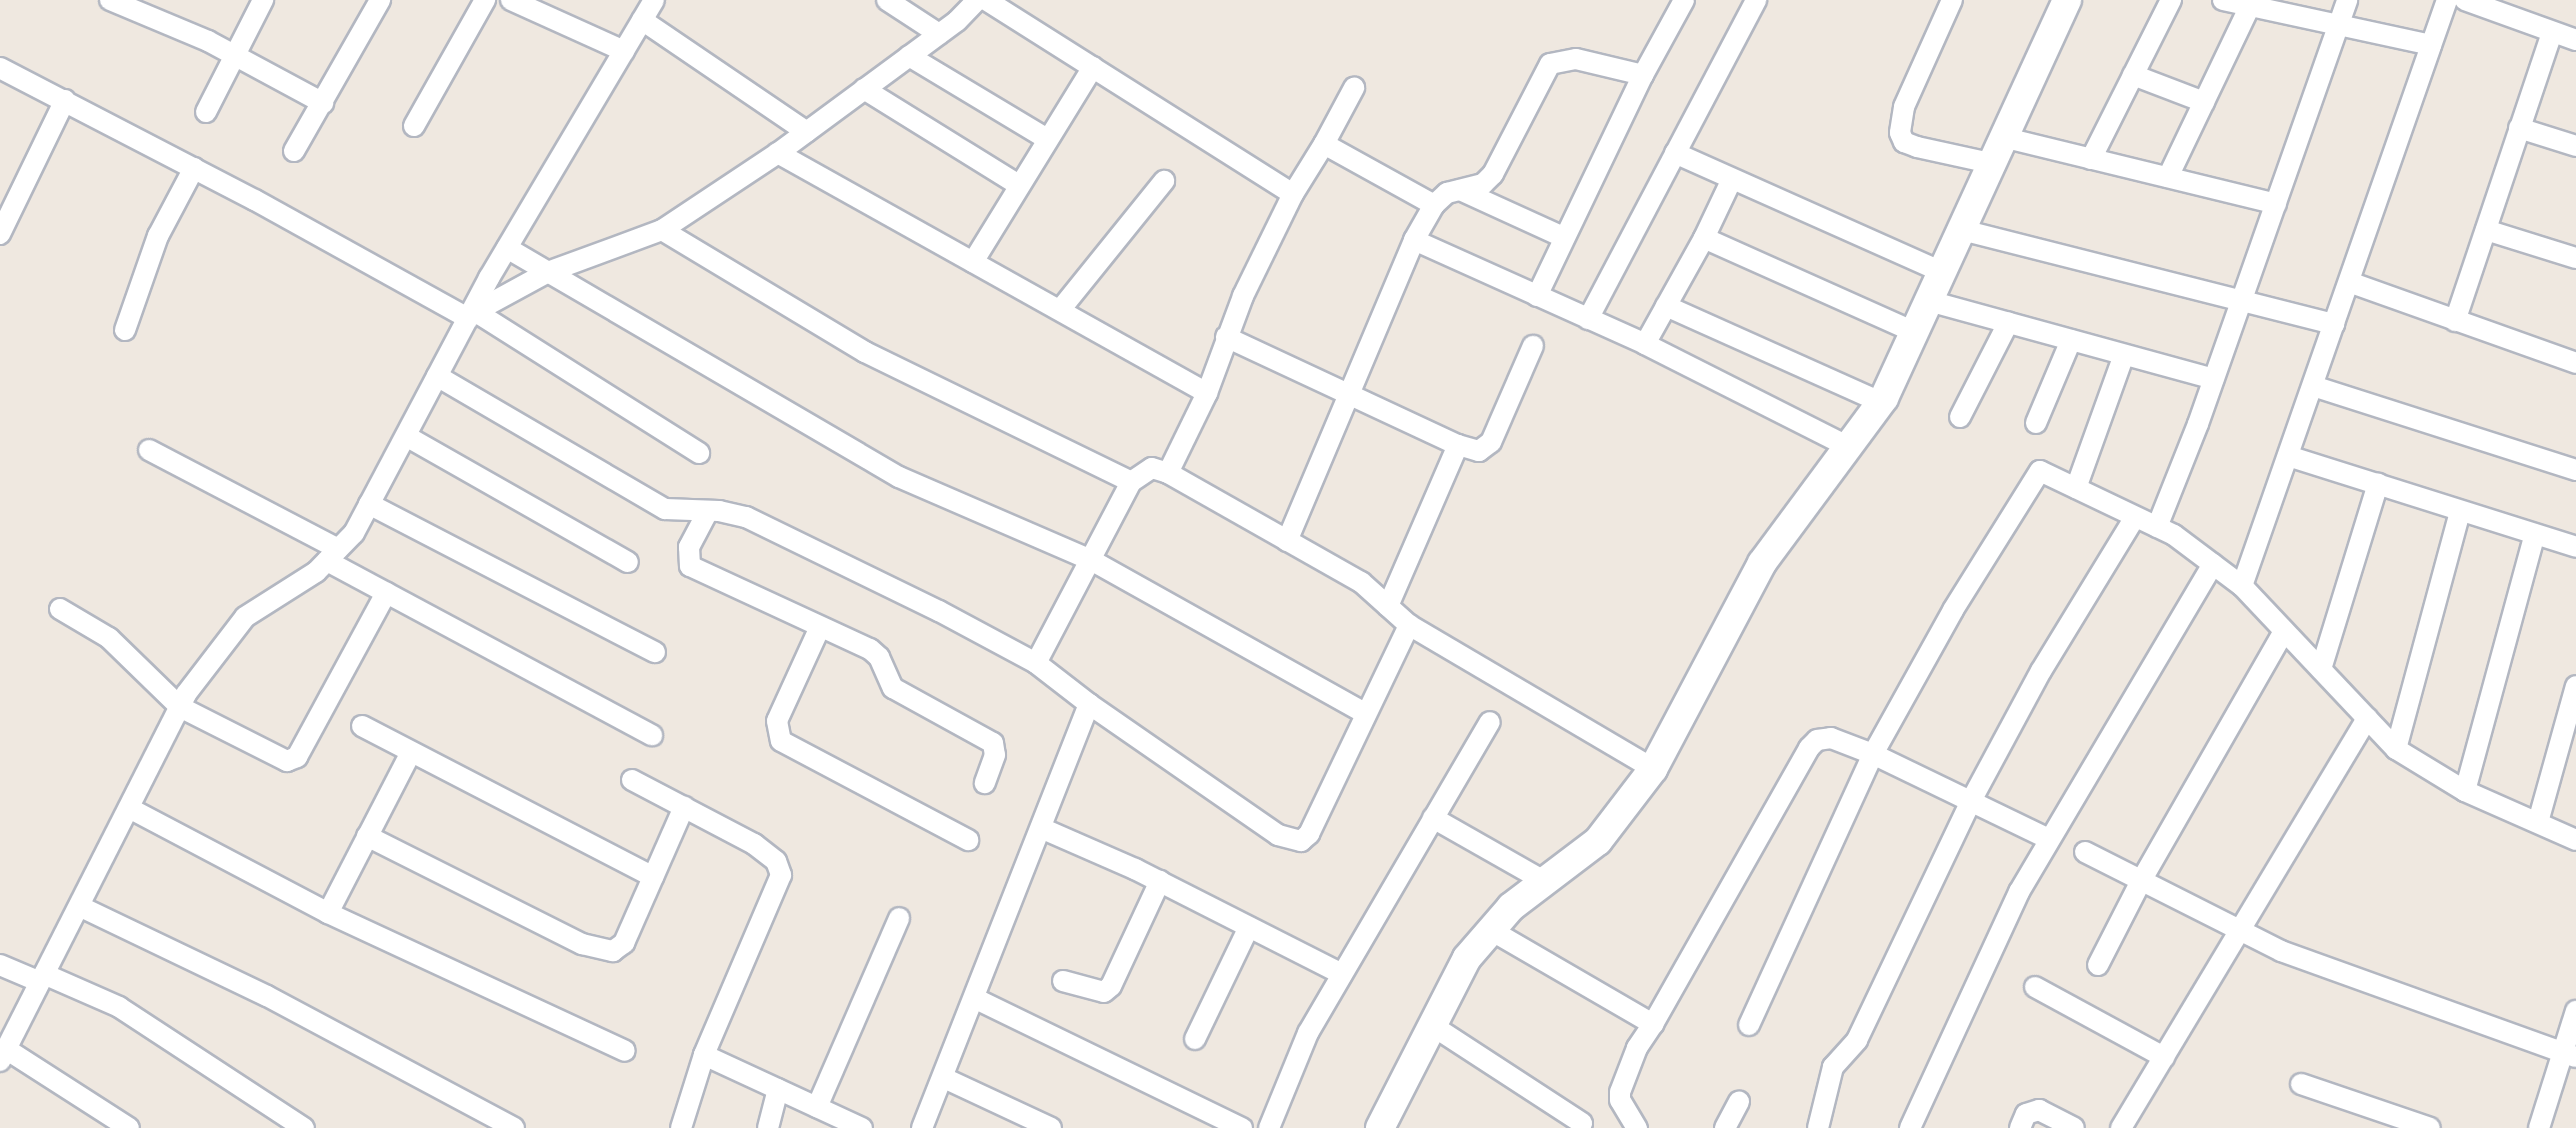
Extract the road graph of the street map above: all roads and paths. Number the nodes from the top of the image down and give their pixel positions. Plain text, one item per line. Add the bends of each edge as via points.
1 (110, 0) edge
2 (263, 0) edge
3 (380, 0) edge
4 (485, 0) edge
5 (510, 0) edge
6 (654, 0) edge
7 (888, 0) edge
8 (977, 0) edge
9 (986, 0) edge
10 (1684, 0) edge
11 (1756, 0) edge
12 (1952, 0) edge
13 (2067, 0) edge
14 (2170, 0) edge
15 (2223, 0) edge
16 (2347, 0) edge
17 (2447, 0) edge
18 (2466, 0) edge
19 (2250, 6) junction
20 (642, 20) junction
21 (2338, 25) junction
22 (2552, 32) junction
23 (939, 34) junction
24 (2576, 40) edge
25 (2431, 46) junction
26 (624, 51) junction
27 (235, 56) junction
28 (910, 56) junction
29 (1093, 67) junction
30 (0, 68) edge
31 (2133, 75) junction
32 (1643, 76) junction
33 (1354, 88) dead end
34 (864, 89) junction
35 (65, 100) junction
36 (2204, 102) junction
37 (324, 103) junction
38 (206, 112) dead end
39 (414, 126) dead end
40 (2519, 128) junction
41 (807, 132) junction
42 (1047, 140) junction
43 (1324, 144) junction
44 (2576, 146) edge
45 (1996, 150) junction
46 (294, 151) dead end
47 (778, 153) junction
48 (1675, 153) junction
49 (2091, 158) junction
50 (194, 168) junction
51 (2168, 177) junction
52 (1732, 178) junction
53 (1164, 181) dead end
54 (1019, 185) junction
55 (1459, 189) junction
56 (1293, 194) junction
57 (2276, 204) junction
58 (1434, 205) junction
59 (662, 230) junction
60 (1962, 230) junction
61 (2486, 230) junction
62 (0, 234) edge
63 (1563, 237) junction
64 (1704, 238) junction
65 (1414, 240) junction
66 (508, 248) junction
67 (2576, 258) edge
68 (972, 262) junction
69 (548, 272) junction
70 (1942, 272) junction
71 (2349, 282) junction
72 (1538, 296) junction
73 (2242, 300) junction
74 (1929, 302) junction
75 (1666, 306) junction
76 (1060, 310) junction
77 (471, 315) junction
78 (1588, 319) junction
79 (2455, 321) junction
80 (2008, 323) junction
81 (2334, 324) junction
82 (125, 330) dead end
83 (1914, 332) junction
84 (1226, 337) junction
85 (2071, 340) junction
86 (1645, 344) junction
87 (1533, 346) dead end
88 (2124, 354) junction
89 (2576, 363) edge
90 (438, 376) junction
91 (2214, 379) junction
92 (2313, 386) junction
93 (1207, 393) junction
94 (1347, 396) junction
95 (1881, 402) junction
96 (1960, 417) dead end
97 (2036, 423) dead end
98 (406, 436) junction
99 (1458, 445) junction
100 (1848, 446) junction
101 (149, 450) dead end
102 (698, 452) dead end
103 (2288, 456) junction
104 (2576, 470) edge
105 (1168, 473) junction
106 (1131, 482) junction
107 (2378, 484) junction
108 (2076, 488) junction
109 (370, 504) junction
110 (2460, 510) junction
111 (708, 511) junction
112 (2136, 517) junction
113 (2157, 527) junction
114 (2536, 534) junction
115 (1287, 541) junction
116 (2576, 547) edge
117 (332, 555) junction
118 (1091, 560) junction
119 (628, 562) dead end
120 (2213, 564) junction
121 (2242, 586) junction
122 (386, 593) junction
123 (1388, 606) junction
124 (60, 609) dead end
125 (1409, 624) junction
126 (820, 626) junction
127 (2284, 631) junction
128 (655, 652) dead end
129 (1036, 663) junction
130 (2321, 669) junction
131 (2576, 686) edge
132 (1088, 704) junction
133 (180, 707) junction
134 (1366, 714) junction
135 (2572, 716) edge
136 (2367, 718) junction
137 (1490, 722) dead end
138 (362, 726) dead end
139 (652, 735) dead end
140 (2396, 749) junction
141 (411, 752) junction
142 (1873, 754) junction
143 (2554, 766) junction
144 (1652, 769) junction
145 (2576, 774) edge
146 (632, 780) dead end
147 (985, 783) dead end
148 (2466, 791) junction
149 (1972, 799) junction
150 (684, 807) junction
151 (129, 808) junction
152 (1433, 818) junction
153 (2538, 822) junction
154 (1041, 828) junction
155 (367, 836) junction
156 (2049, 839) junction
157 (968, 840) dead end
158 (2576, 840) edge
159 (2085, 852) dead end
160 (653, 878) junction
161 (1160, 881) junction
162 (1544, 881) junction
163 (2141, 882) junction
164 (79, 906) junction
165 (328, 913) junction
166 (899, 918) dead end
167 (1249, 927) junction
168 (1489, 929) junction
169 (2238, 932) junction
170 (0, 965) edge
171 (2098, 965) dead end
172 (1342, 974) junction
173 (42, 978) junction
174 (1064, 981) dead end
175 (2034, 988) dead end
176 (974, 998) junction
177 (2576, 1011) edge
178 (1653, 1024) junction
179 (1749, 1025) dead end
180 (1433, 1026) junction
181 (1195, 1039) dead end
182 (626, 1052) dead end
183 (2570, 1054) edge
184 (3, 1055) edge
185 (704, 1055) junction
186 (2164, 1058) junction
187 (944, 1078) junction
188 (2302, 1084) dead end
189 (778, 1089) junction
190 (1738, 1102) dead end
191 (817, 1107) junction
192 (1582, 1123) dead end
193 (1385, 1127) edge
194 (129, 1128) edge
195 (304, 1128) edge
196 (514, 1128) edge
197 (681, 1128) edge
198 (768, 1128) edge
199 (862, 1128) edge
200 (922, 1128) edge
201 (1052, 1128) edge
202 (1242, 1128) edge
203 (1269, 1128) edge
204 (1636, 1128) edge
205 (1725, 1128) edge
206 (1818, 1128) edge
207 (1910, 1128) edge
208 (2020, 1128) edge
209 (2074, 1128) edge
210 (2121, 1128) edge
211 (2430, 1128) edge
212 (2540, 1128) edge

1 - 27 street
2 - 27 street
3 - 37 street
4 - 39 street
5 - 26 street
6 - 20 street
7 - 23 street
8 - 23 street
9 - 29 street
10 - 32 street
11 - 48 street
12 - 45 street via 1904,106 1900,133 1916,147
13 - 45 street
14 - 31 street
15 - 19 street
16 - 21 street
17 - 25 street
18 - 22 street
19 - 21 street
19 - 36 street
20 - 26 street
20 - 41 street
21 - 25 street
21 - 57 street
22 - 24 street
22 - 40 street
23 - 28 street
25 - 71 street
26 - 66 street
27 - 37 street
27 - 38 street
28 - 34 street
28 - 42 street
29 - 42 street
29 - 56 street
30 - 35 street
31 - 36 street
31 - 49 street
32 - 55 street via 1576,59 1550,64 1493,174 1483,184
32 - 63 street
33 - 43 street
34 - 41 street
34 - 54 street
35 - 50 street
35 - 62 street
36 - 51 street
37 - 46 street
40 - 44 street
40 - 61 street
41 - 47 street
42 - 54 street
43 - 56 street
43 - 58 street
45 - 49 street
45 - 60 street
47 - 59 street
47 - 68 street
48 - 52 street
48 - 78 street
49 - 51 street
50 - 77 street
50 - 82 street via 158,236
51 - 57 street
52 - 64 street
52 - 70 street
53 - 76 street
54 - 68 street
55 - 58 street
55 - 63 street
56 - 84 street
57 - 73 street
58 - 65 street
59 - 69 street
59 - 106 street via 864,352
60 - 70 street
60 - 73 street
61 - 67 street
61 - 79 street
63 - 72 street
64 - 75 street
64 - 83 street
65 - 72 street
65 - 94 street
66 - 69 street
66 - 77 street
68 - 76 street
69 - 77 street
69 - 118 street via 900,477
70 - 74 street
71 - 79 street
71 - 81 street
72 - 78 street
73 - 81 street
73 - 91 street
74 - 80 street
74 - 83 street
75 - 86 street
75 - 95 street
76 - 93 street
77 - 90 street
77 - 102 street
78 - 86 street
79 - 89 street
80 - 85 street
80 - 96 street
81 - 92 street
83 - 95 street
84 - 93 street
84 - 94 street
85 - 88 street
85 - 97 street
86 - 100 street
87 - 99 street via 1491,442 1479,451
88 - 91 street
88 - 108 street
90 - 98 street
90 - 111 street via 652,503
91 - 113 street
92 - 103 street
92 - 104 street
93 - 105 street
94 - 99 street
94 - 115 street
95 - 100 street
98 - 109 street
98 - 119 street
99 - 123 street
100 - 144 street via 1762,563
101 - 117 street
103 - 107 street
103 - 121 street
105 - 106 street via 1152,468
105 - 115 street
106 - 118 street
107 - 110 street
107 - 130 street
108 - 112 street
108 - 142 street via 2040,471
109 - 117 street
109 - 128 street
110 - 114 street
110 - 140 street
111 - 126 street via 689,547 690,566
111 - 129 street via 746,517
112 - 113 street
112 - 149 street
113 - 120 street
114 - 116 street
114 - 148 street
115 - 123 street via 1361,582
117 - 122 street
117 - 133 street via 244,617
118 - 129 street
118 - 134 street
120 - 121 street
120 - 156 street
121 - 127 street
122 - 133 street via 297,757 277,760
122 - 139 street
123 - 125 street
124 - 133 street via 109,638
125 - 134 street
125 - 144 street
126 - 147 street via 870,649 893,688 993,743
126 - 157 street via 777,721 781,741
127 - 130 street
127 - 163 street
129 - 132 street
130 - 136 street
131 - 135 street
132 - 134 street via 1301,841
132 - 154 street
133 - 151 street
135 - 143 street
136 - 140 street
136 - 169 street
137 - 152 street
138 - 141 street
140 - 148 street
141 - 155 street
141 - 160 street
142 - 149 street
142 - 178 street via 1831,738 1808,748
142 - 179 street
143 - 145 street
143 - 153 street
144 - 162 street via 1598,841
146 - 150 street
148 - 153 street
149 - 156 street
149 - 206 street via 1857,1040 1833,1067
150 - 160 street
150 - 185 street via 754,844 776,861 781,875
151 - 164 street
151 - 165 street
152 - 162 street
152 - 172 street
153 - 158 street
154 - 161 street
154 - 176 street
155 - 160 street via 602,951 624,943
155 - 165 street
156 - 207 street
159 - 163 street
161 - 167 street
161 - 174 street via 1111,986 1104,992
162 - 168 street
163 - 169 street
163 - 171 street
164 - 173 street
164 - 196 street via 267,996
165 - 182 street
166 - 191 street
167 - 172 street
167 - 181 street
168 - 178 street
168 - 180 street
169 - 183 street
169 - 186 street
170 - 173 street
172 - 203 street via 1308,1033
173 - 184 street
173 - 195 street via 120,1007
175 - 186 street
176 - 187 street
176 - 202 street
177 - 183 street
178 - 204 street via 1620,1092
180 - 192 street
180 - 193 street
183 - 212 street
184 - 194 street
185 - 189 street
185 - 197 street
186 - 210 street
187 - 200 street
187 - 201 street
188 - 211 street
189 - 191 street
189 - 198 street
190 - 205 street
191 - 199 street
208 - 209 street via 2026,1114 2039,1110

